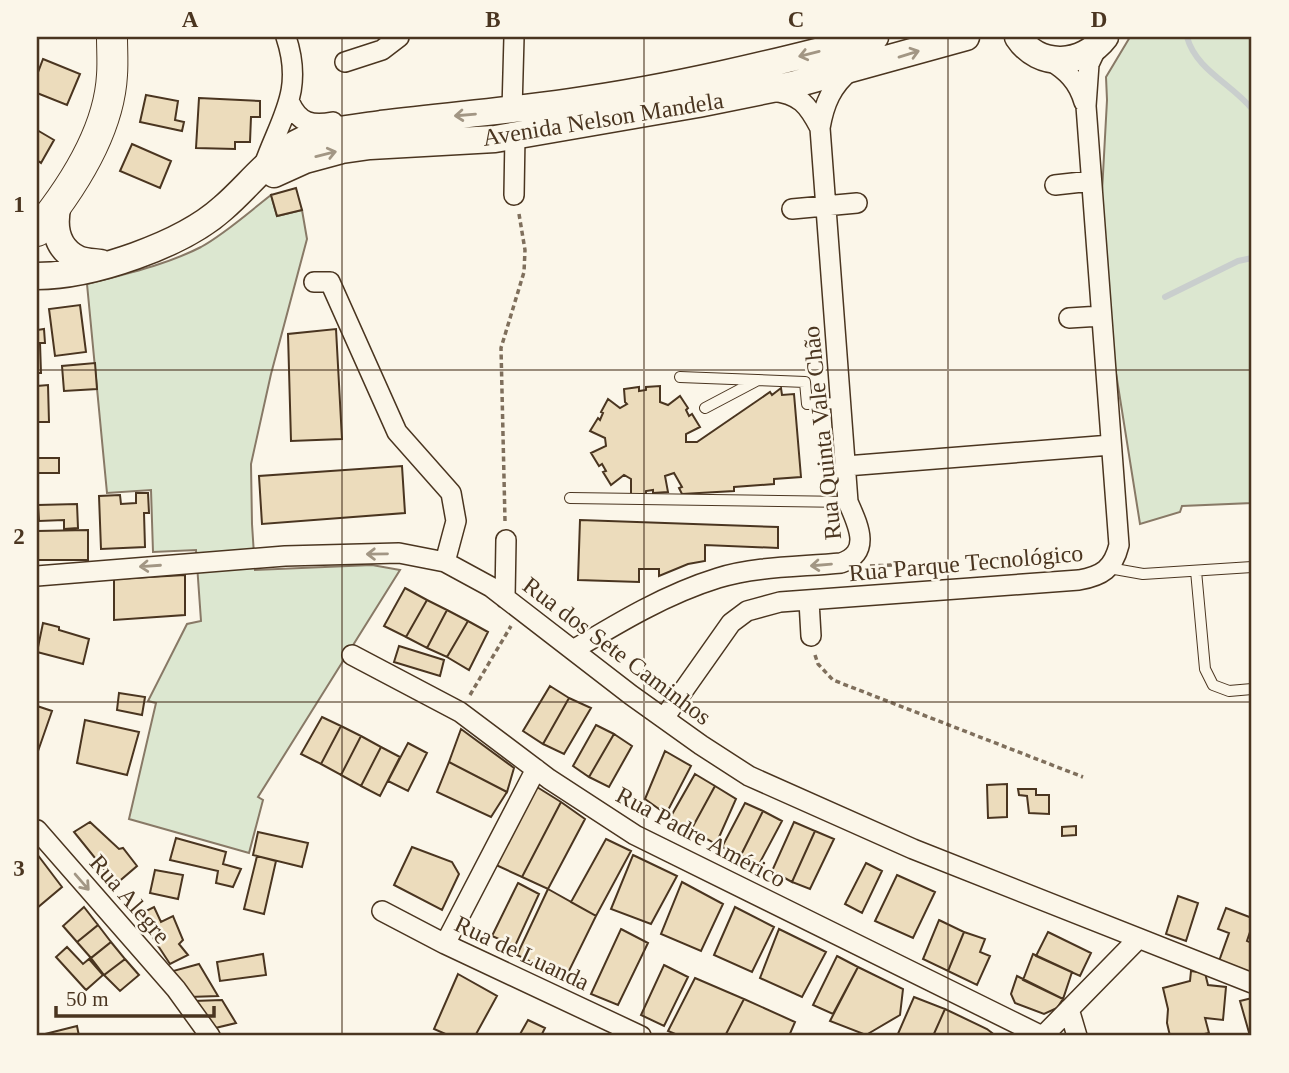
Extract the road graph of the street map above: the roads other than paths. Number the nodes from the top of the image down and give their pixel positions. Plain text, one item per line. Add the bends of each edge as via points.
1 (112, 37) edge
2 (286, 37) edge
3 (399, 37) edge
4 (514, 37) edge
5 (875, 37) edge
6 (966, 37) edge
7 (1014, 38) edge
8 (1101, 42) edge
9 (1048, 59) junction
10 (345, 62) dead end
11 (851, 70) junction
12 (766, 90) junction
13 (290, 103) junction
14 (1086, 106) junction
15 (418, 119) junction
16 (514, 122) junction
17 (820, 128) junction
18 (264, 166) junction
19 (1091, 181) junction
20 (1055, 185) dead end
21 (242, 191) junction
22 (514, 195) road end
23 (857, 203) dead end
24 (58, 204) junction
25 (826, 206) junction
26 (792, 209) dead end
27 (37, 231) edge
28 (106, 263) junction
29 (37, 276) edge
30 (314, 282) dead end
31 (1101, 316) junction
32 (1069, 318) dead end
33 (680, 377) dead end
34 (758, 380) junction
35 (841, 403) junction
36 (705, 408) dead end
37 (1111, 445) junction
38 (846, 466) junction
39 (570, 498) dead end
40 (848, 502) junction
41 (506, 540) road end
42 (445, 562) junction
43 (1252, 567) edge
44 (1109, 568) junction
45 (1196, 571) junction
46 (37, 576) edge
47 (809, 601) junction
48 (512, 604) junction
49 (811, 636) road end
50 (573, 650) junction
51 (352, 655) dead end
52 (1252, 689) edge
53 (664, 718) junction
54 (536, 769) junction
55 (37, 830) edge
56 (383, 911) dead end
57 (1138, 939) junction
58 (445, 944) junction
59 (1252, 984) edge
60 (1069, 1009) junction
61 (210, 1036) edge
62 (641, 1036) edge
63 (1043, 1036) edge
64 (1077, 1036) edge

1 - 24 main road via 113,77 104,112 86,158
2 - 13 street via 293,72
3 - 10 street via 382,50
4 - 16 street
5 -> 16 main road, Avenida Nelson Mandela via 726,74 572,102
11 -> 6 main road, Avenida Nelson Mandela
7 - 9 main road
8 - 9 main road via 1082,56
8 - 14 street, Rua Parque Tecnológico via 1089,64
9 - 14 street, Rua Parque Tecnológico via 1073,77
11 - 12 main road, Avenida Nelson Mandela
11 - 17 street, Rua Quinta Vale Chão via 832,91
12 - 16 main road, Avenida Nelson Mandela via 625,118
12 - 17 street via 781,92 810,107
13 - 15 street via 299,118 310,124 357,118
13 - 18 street
14 - 19 street, Rua Parque Tecnológico
16 -> 15 main road, Avenida Nelson Mandela
15 - 18 main road, Avenida Nelson Mandela via 304,140
21 -> 16 main road, Avenida Nelson Mandela via 305,160 342,150
16 - 22 street
17 - 25 street, Rua Quinta Vale Chão
18 - 21 main road, Avenida Nelson Mandela
19 - 20 street
19 - 31 street, Rua Parque Tecnológico
21 - 28 main road via 180,237
23 - 25 street
24 - 27 main road
24 - 28 main road via 55,230 63,248 78,260
25 - 26 street
25 - 35 street, Rua Quinta Vale Chão
28 - 29 main road
30 - 42 street via 330,282 397,432 451,493 456,521
31 - 32 street
31 - 37 street, Rua Parque Tecnológico
33 - 34 lane
34 - 35 lane via 805,382 807,404
34 - 36 lane
35 - 38 street, Rua Quinta Vale Chão
37 - 38 street
37 - 44 street, Rua Parque Tecnológico via 1119,545
38 - 40 street, Rua Quinta Vale Chão
39 - 40 lane
40 -> 50 street, Rua Quinta Vale Chão via 859,528 859,548 852,559 719,578 680,592
41 - 48 street
42 -> 46 street, Rua dos Sete Caminhos via 399,553 285,556
42 - 48 street, Rua dos Sete Caminhos
43 - 45 lane
44 - 45 lane via 1143,574
44 - 47 street, Rua Parque Tecnológico via 1079,580
45 - 52 lane via 1205,669 1213,685 1229,691
47 - 49 street
47 - 53 street, Rua Parque Tecnológico via 780,602 747,611 731,623
48 - 50 street, Rua dos Sete Caminhos
50 - 53 street, Rua dos Sete Caminhos
51 - 54 street, Rua Padre Américo via 460,712
53 - 57 street, Rua dos Sete Caminhos via 749,776 913,849
54 - 58 street
54 - 63 street, Rua Padre Américo via 635,835
55 -> 61 street, Rua Alegre via 176,989
56 - 58 street, Rua de Luanda
57 - 59 street, Rua dos Sete Caminhos
57 - 60 street
58 - 62 street, Rua de Luanda
60 - 63 street
60 - 64 street

